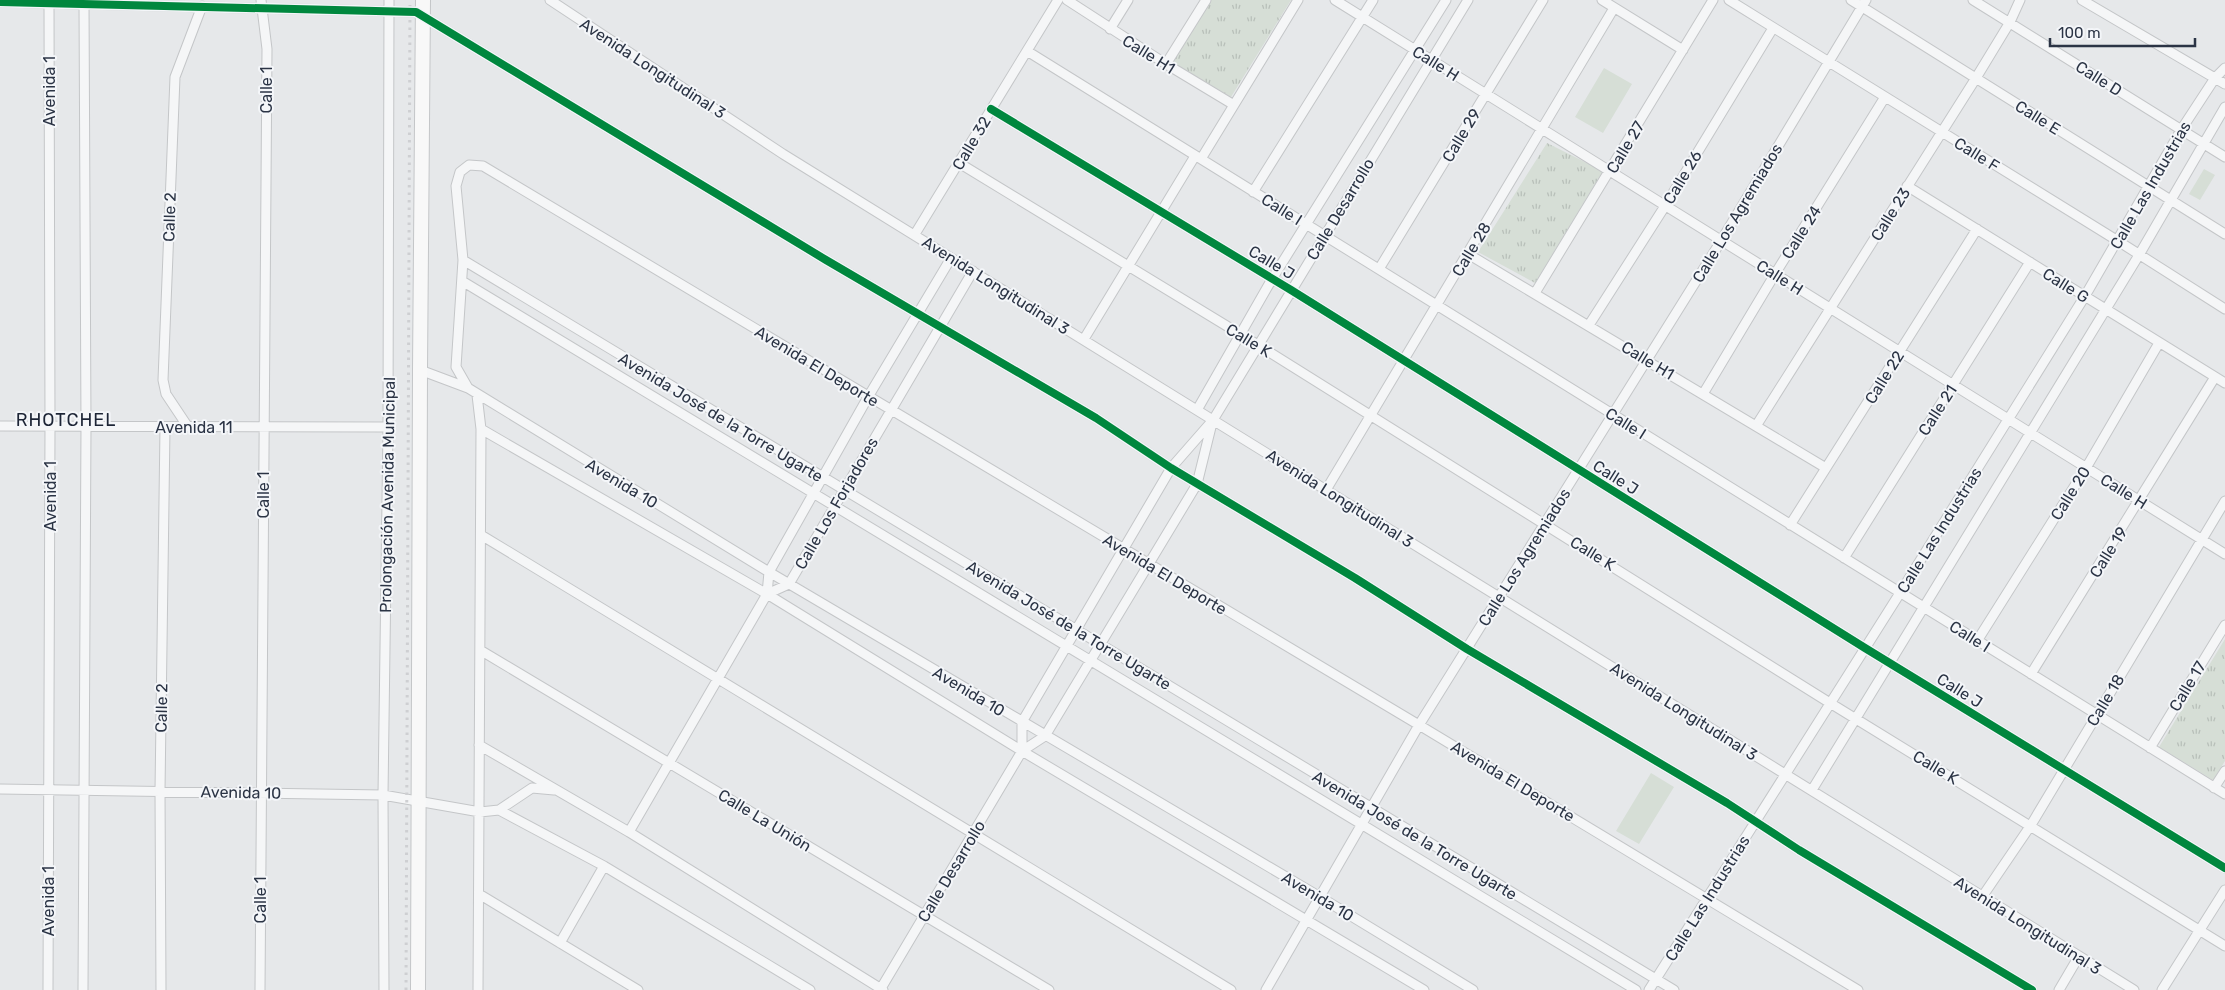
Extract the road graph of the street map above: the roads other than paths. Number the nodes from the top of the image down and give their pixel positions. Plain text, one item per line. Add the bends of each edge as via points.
1 (389, 0) edge
2 (423, 0) edge
3 (550, 0) edge
4 (1058, 0) edge
5 (1067, 0) edge
6 (1128, 0) edge
7 (1206, 0) edge
8 (1298, 0) edge
9 (1335, 0) edge
10 (1373, 0) edge
11 (1446, 0) edge
12 (1468, 0) edge
13 (1543, 0) edge
14 (1602, 0) edge
15 (1713, 0) edge
16 (1729, 0) edge
17 (1851, 0) edge
18 (1973, 0) edge
19 (2020, 0) edge
20 (2082, 0) edge
21 (20, 1) edge
22 (0, 2) edge
23 (149, 2) edge
24 (49, 3) junction
25 (84, 3) junction
26 (1864, 3) edge
27 (261, 4) edge
28 (202, 6) junction
29 (1614, 8) junction
30 (389, 12) junction
31 (1362, 17) junction
32 (423, 18) junction
33 (2010, 22) junction
34 (1773, 28) junction
35 (1110, 29) junction
36 (1415, 50) junction
37 (1683, 50) junction
38 (1027, 51) junction
39 (1431, 60) junction
40 (1828, 61) junction
41 (1166, 64) junction
42 (2225, 68) edge
43 (1976, 78) junction
44 (2215, 78) junction
45 (2225, 84) edge
46 (1486, 94) junction
47 (1885, 97) junction
48 (1234, 105) junction
49 (2225, 107) edge
50 (991, 109) junction
51 (1542, 129) junction
52 (2181, 130) junction
53 (1941, 131) junction
54 (2203, 144) junction
55 (2225, 157) edge
56 (1198, 158) junction
57 (959, 163) junction
58 (1610, 172) junction
59 (1907, 186) junction
60 (2150, 187) junction
61 (1253, 192) junction
62 (2171, 200) junction
63 (1665, 206) junction
64 (1161, 212) junction
65 (1306, 224) junction
66 (1977, 229) junction
67 (915, 234) junction
68 (2225, 234) edge
69 (1324, 236) junction
70 (1721, 240) junction
71 (2118, 241) junction
72 (1468, 254) junction
73 (2139, 255) junction
74 (951, 258) junction
75 (463, 260) junction
76 (2030, 262) junction
77 (1128, 266) junction
78 (1378, 270) junction
79 (973, 271) junction
80 (1775, 274) junction
81 (1272, 279) junction
82 (462, 281) junction
83 (1291, 290) junction
84 (1535, 293) junction
85 (2085, 296) junction
86 (1437, 306) junction
87 (1830, 308) junction
88 (2225, 309) edge
89 (2106, 310) junction
90 (917, 314) junction
91 (1589, 325) junction
92 (939, 327) junction
93 (1241, 335) junction
94 (1084, 339) junction
95 (2159, 343) junction
96 (1258, 345) junction
97 (1900, 352) junction
98 (1648, 360) junction
99 (1404, 361) junction
100 (420, 370) junction
101 (2215, 377) junction
102 (2225, 383) edge
103 (1954, 385) junction
104 (468, 388) junction
105 (1703, 394) junction
106 (477, 395) junction
107 (868, 397) junction
108 (890, 410) junction
109 (1197, 410) junction
110 (1613, 415) junction
111 (1371, 416) junction
112 (1213, 420) junction
113 (2008, 420) junction
114 (0, 426) edge
115 (50, 426) junction
116 (86, 426) junction
117 (1756, 426) junction
118 (165, 427) junction
119 (188, 427) junction
120 (264, 427) junction
121 (388, 427) junction
122 (482, 429) junction
123 (2030, 433) junction
124 (1172, 468) junction
125 (1826, 468) junction
126 (2086, 468) junction
127 (1578, 469) junction
128 (822, 478) junction
129 (1197, 484) junction
130 (1326, 490) junction
131 (844, 491) junction
132 (813, 494) junction
133 (2140, 501) junction
134 (2225, 501) edge
135 (834, 507) junction
136 (1545, 523) junction
137 (1790, 525) junction
138 (481, 535) junction
139 (2201, 540) junction
140 (1124, 549) junction
141 (2225, 554) edge
142 (1844, 558) junction
143 (1149, 565) junction
144 (769, 572) junction
145 (789, 584) junction
146 (1900, 593) junction
147 (767, 594) junction
148 (1500, 596) junction
149 (1923, 607) junction
150 (2225, 625) edge
151 (1077, 630) junction
152 (1978, 641) junction
153 (1101, 644) junction
154 (1067, 646) junction
155 (1865, 648) junction
156 (1467, 649) junction
157 (480, 650) junction
158 (1091, 660) junction
159 (1890, 662) junction
160 (2031, 674) junction
161 (718, 679) junction
162 (1830, 703) junction
163 (2096, 714) junction
164 (1855, 718) junction
165 (1022, 722) junction
166 (1419, 725) junction
167 (1045, 736) junction
168 (479, 745) junction
169 (2150, 748) junction
170 (1022, 751) junction
171 (669, 763) junction
172 (2063, 770) junction
173 (2225, 771) edge
174 (1785, 774) junction
175 (2214, 788) junction
176 (0, 789) edge
177 (49, 789) junction
178 (84, 789) junction
179 (556, 790) junction
180 (1812, 790) junction
181 (160, 791) junction
182 (261, 793) junction
183 (2225, 794) edge
184 (383, 795) junction
185 (419, 802) junction
186 (1370, 808) junction
187 (498, 810) junction
188 (480, 812) junction
189 (1756, 820) junction
190 (1361, 825) junction
191 (2031, 825) junction
192 (629, 832) junction
193 (973, 834) junction
194 (604, 866) junction
195 (2225, 868) edge
196 (2225, 890) edge
197 (479, 894) junction
198 (1320, 897) junction
199 (1982, 897) junction
200 (1707, 898) junction
201 (925, 915) junction
202 (1307, 921) junction
203 (2200, 930) junction
204 (560, 943) junction
205 (2225, 946) edge
206 (2079, 956) junction
207 (1656, 979) junction
208 (48, 990) edge
209 (83, 990) edge
210 (161, 990) edge
211 (260, 990) edge
212 (384, 990) edge
213 (418, 990) edge
214 (478, 990) edge
215 (638, 990) edge
216 (810, 990) edge
217 (881, 990) edge
218 (1050, 990) edge
219 (1231, 990) edge
220 (1266, 990) edge
221 (1424, 990) edge
222 (1473, 990) edge
223 (1636, 990) edge
224 (1649, 990) edge
225 (1674, 990) edge
226 (1858, 990) edge
227 (2032, 990) edge
228 (2059, 990) edge
229 (2134, 990) edge
230 (2162, 990) edge

1 - 30 street, Prolongación Avenida Municipal
2 - 32 main road, Prolongación Avenida Municipal
3 - 67 street, Avenida Longitudinal 3 via 783,154
4 - 38 street, Calle 32
5 - 35 street, Calle H1
6 - 35 street
7 - 41 street
8 - 48 street
9 - 31 street, Calle H
10 - 31 street
11 - 36 street, Calle Desarrollo
12 - 39 street, Calle Desarrollo
13 - 46 street, Calle 29
14 - 29 street
15 - 37 street, Calle 27
16 - 34 street, Calle F
17 - 26 street, Calle E
18 - 33 street, Calle D
19 - 33 street, Calle 23
20 - 44 street
21 - 22 street
21 - 24 street
23 - 25 street
23 - 28 street
24 - 25 street
24 - 115 street, Avenida 1
25 - 116 street
26 - 40 street, Calle Los Agremiados
26 - 43 street, Calle E
27 - 28 street
27 - 30 street
27 - 120 street, Calle 1 via 267,49
28 - 119 street, Calle 2 via 175,77 163,380 166,394
29 - 37 street
29 - 51 street, Calle 28
30 - 32 street via 416,12
30 - 121 street, Prolongación Avenida Municipal
31 - 36 street, Calle H
31 - 61 street
32 - 90 street
32 - 100 main road, Prolongación Avenida Municipal
33 - 43 street, Calle 23
33 - 52 street, Calle D
34 - 40 street, Calle F
34 - 63 street, Calle 26
35 - 41 street, Calle H1
36 - 39 street, Calle H
36 - 65 street, Calle Desarrollo
37 - 58 street, Calle 27
38 - 50 street, Calle 32
38 - 56 street, Calle I
39 - 46 street, Calle H
39 - 69 street, Calle Desarrollo
40 - 47 street, Calle F
40 - 70 street, Calle Los Agremiados
41 - 48 street, Calle H1
42 - 44 street, Calle Las Industrias
43 - 53 street, Calle 23
43 - 60 street, Calle E
44 - 45 street
44 - 52 street, Calle Las Industrias
46 - 51 street, Calle H
46 - 78 street, Calle 29
47 - 53 street, Calle F
47 - 80 street, Calle 24
48 - 56 street
49 - 54 street, Calle Las Industrias
50 - 57 street, Calle 32
50 - 64 street, Calle J
51 - 58 street, Calle H
51 - 72 street, Calle 28
52 - 54 street, Calle D
52 - 60 street, Calle Las Industrias
53 - 59 street, Calle 23
53 - 71 street, Calle F
54 - 55 street, Calle D
54 - 62 street, Calle Las Industrias
56 - 61 street, Calle I
56 - 64 street
57 - 67 street, Calle 32
57 - 77 street, Calle K
58 - 63 street, Calle H
58 - 84 street, Calle 27
59 - 66 street, Calle G
59 - 87 street, Calle 23
60 - 62 street, Calle E
60 - 71 street, Calle Las Industrias
61 - 65 street, Calle I
62 - 68 street, Calle E
62 - 73 street, Calle Las Industrias
63 - 70 street, Calle H
63 - 91 street, Calle 26
64 - 77 street
64 - 81 street, Calle J
65 - 69 street, Calle I
65 - 81 street, Calle Desarrollo
66 - 76 street, Calle G
66 - 97 street, Calle 22
67 - 74 street, Avenida Longitudinal 3
69 - 78 street, Calle I
69 - 83 street, Calle Desarrollo
70 - 80 street, Calle H
70 - 98 street, Calle Los Agremiados
71 - 73 street, Calle F
71 - 85 street, Calle Las Industrias
72 - 84 street, Calle H1
72 - 86 street, Calle 28
73 - 88 street, Calle F
73 - 89 street, Calle Las Industrias
74 - 79 street, Avenida Longitudinal 3
74 - 90 street, Calle Los Forjadores
75 - 82 street
75 - 107 street, Avenida El Deporte via 456,186 460,172 470,165 483,166
75 - 128 street, Avenida José de la Torre Ugarte
76 - 85 street, Calle G
76 - 103 street, Calle 21
77 - 93 street, Calle K
77 - 94 street
78 - 86 street, Calle I
79 - 92 street, Calle Los Forjadores
79 - 94 street, Avenida Longitudinal 3
80 - 87 street, Calle H
80 - 105 street, Calle 24
81 - 83 street, Calle J
81 - 93 street, Calle Desarrollo
82 - 104 street via 456,367
82 - 132 street, Avenida José de la Torre Ugarte
83 - 96 street, Calle Desarrollo
83 - 99 street, Calle J
84 - 91 street, Calle H1
85 - 89 street, Calle G
85 - 113 street, Calle Las Industrias
86 - 99 street, Calle 28
86 - 110 street, Calle I
87 - 97 street, Calle H
87 - 117 street, Calle 23
89 - 95 street, Calle G
89 - 123 street, Calle Las Industrias
90 - 92 street
90 - 107 street, Calle Los Forjadores
91 - 98 street, Calle H1
92 - 108 street, Calle Los Forjadores
92 - 124 street via 1096,418
93 - 96 street, Calle K
93 - 109 street, Calle Desarrollo
94 - 109 street, Avenida Longitudinal 3
95 - 101 street, Calle G
95 - 126 street, Calle 20
96 - 111 street, Calle K
96 - 112 street, Calle Desarrollo
97 - 103 street, Calle H
97 - 125 street, Calle 22
98 - 105 street, Calle H1
98 - 110 street, Calle Los Agremiados
99 - 111 street, Calle 28
99 - 127 street, Calle J
100 - 104 street
100 - 185 main road, Prolongación Avenida Municipal
101 - 102 street, Calle G
101 - 133 street, Calle 19
103 - 113 street, Calle H
103 - 142 street, Calle 21
104 - 106 street, Avenida 10
105 - 117 street, Calle H1
106 - 122 street
106 - 144 street, Avenida 10
107 - 108 street, Avenida El Deporte
107 - 128 street, Calle Los Forjadores
108 - 131 street, Calle Los Forjadores
108 - 140 street, Avenida El Deporte
109 - 112 street, Avenida Longitudinal 3
110 - 127 street, Calle Los Agremiados
110 - 137 street, Calle I
111 - 130 street, Calle 28
111 - 136 street, Calle K
112 - 124 street, Calle Desarrollo
112 - 129 street, Calle Desarrollo
112 - 130 street, Avenida Longitudinal 3
113 - 123 street, Calle H
113 - 146 street, Calle Las Industrias
114 - 115 street, Avenida 11
115 - 116 street, Avenida 11
115 - 177 street, Avenida 1
116 - 118 street, Avenida 11
116 - 178 street
117 - 125 street, Calle H1
118 - 119 street, Avenida 11
118 - 181 street, Calle 2
119 - 120 street, Avenida 11
120 - 121 street, Avenida 11
120 - 182 street, Calle 1
121 - 184 street, Prolongación Avenida Municipal
122 - 138 street
122 - 147 street, Avenida 10
123 - 126 street, Calle H
123 - 149 street, Calle Las Industrias
124 - 129 street
124 - 140 street, Calle Desarrollo
125 - 137 street, Calle 22
126 - 133 street, Calle H
126 - 152 street, Calle 20
127 - 136 street, Calle Los Agremiados
127 - 155 street, Calle J
128 - 131 street, Avenida José de la Torre Ugarte
128 - 132 street, Calle Los Forjadores
129 - 143 street, Calle Desarrollo
129 - 156 street
130 - 148 street, Avenida Longitudinal 3
131 - 135 street, Calle Los Forjadores
131 - 151 street, Avenida José de la Torre Ugarte
132 - 135 street, Avenida José de la Torre Ugarte
132 - 144 street, Calle Los Forjadores
133 - 139 street, Calle H
133 - 160 street, Calle 19
134 - 139 street, Calle 18
135 - 145 street, Calle Los Forjadores
135 - 154 street, Avenida José de la Torre Ugarte
136 - 148 street, Calle Los Agremiados
136 - 162 street, Calle K
137 - 142 street, Calle I
138 - 157 street
138 - 161 street
139 - 141 street, Calle H
139 - 163 street, Calle 18
140 - 143 street, Avenida El Deporte
140 - 151 street, Calle Desarrollo
142 - 146 street, Calle I
143 - 153 street, Calle Desarrollo
143 - 166 street, Avenida El Deporte
144 - 145 street, Avenida 10
144 - 147 street, Calle Los Forjadores
145 - 147 street, Calle Los Forjadores
145 - 165 street, Avenida 10
146 - 149 street, Calle I
146 - 155 street, Calle Las Industrias
147 - 161 street, Calle Los Forjadores
147 - 170 street, Avenida 10
148 - 156 street, Calle Los Agremiados
148 - 174 street, Avenida Longitudinal 3
149 - 152 street, Calle I
149 - 159 street, Calle Las Industrias
150 - 169 street, Calle 17
151 - 153 street, Avenida José de la Torre Ugarte
151 - 154 street, Calle Desarrollo
152 - 160 street, Calle I
153 - 158 street, Calle Desarrollo
153 - 186 street, Avenida José de la Torre Ugarte
154 - 158 street, Avenida José de la Torre Ugarte
154 - 165 street, Calle Desarrollo
155 - 159 street, Calle J
155 - 162 street, Calle Las Industrias
156 - 166 street, Calle Los Agremiados
156 - 189 street
157 - 168 street
157 - 171 street, Calle La Unión
158 - 167 street, Calle Desarrollo
158 - 190 street, Avenida José de la Torre Ugarte
159 - 164 street, Calle Las Industrias
159 - 172 street, Calle J
160 - 163 street, Calle I
161 - 171 street, Calle Los Forjadores
161 - 193 street
162 - 164 street, Calle K
162 - 174 street, Calle Las Industrias
163 - 169 street, Calle I
163 - 172 street, Calle 18
164 - 180 street, Calle Las Industrias
164 - 191 street, Calle K
165 - 167 street, Avenida 10
165 - 170 street
166 - 186 street, Calle Los Agremiados
166 - 200 street, Avenida El Deporte
167 - 170 street, Calle Desarrollo
167 - 198 street, Avenida 10
168 - 179 street
168 - 188 street
169 - 175 street, Calle I
170 - 193 street, Calle Desarrollo
170 - 202 street, Avenida 10
171 - 192 street, Calle Los Forjadores
171 - 201 street, Calle La Unión
172 - 191 street, Calle 18
172 - 195 street, Calle J
173 - 175 street
174 - 180 street, Avenida Longitudinal 3
174 - 189 street, Calle Las Industrias
175 - 183 street, Calle I
176 - 177 street, Avenida 10
177 - 178 street, Avenida 10
177 - 208 street, Avenida 1
178 - 181 street, Avenida 10
178 - 209 street
179 - 187 street via 532,788
179 - 192 street
180 - 199 street, Avenida Longitudinal 3
181 - 182 street, Avenida 10
181 - 210 street, Calle 2
182 - 184 street, Avenida 10
182 - 211 street, Calle 1
184 - 185 street, Avenida 10
184 - 212 street, Prolongación Avenida Municipal
185 - 188 street, Avenida 10
185 - 213 main road, Prolongación Avenida Municipal
186 - 190 street, Calle Los Agremiados
186 - 207 street, Avenida José de la Torre Ugarte
187 - 188 street, Avenida 10
187 - 194 street
188 - 197 street
189 - 200 street, Calle Las Industrias
189 - 227 street via 1808,855
190 - 198 street, Calle Los Agremiados
190 - 223 street, Avenida José de la Torre Ugarte
191 - 199 street, Calle 18
191 - 203 street, Calle K
192 - 217 street
193 - 201 street, Calle Desarrollo
193 - 219 street
194 - 204 street
194 - 216 street
196 - 203 street
197 - 204 street
197 - 214 street
198 - 202 street, Calle Los Agremiados
198 - 222 street, Avenida 10
199 - 206 street, Avenida Longitudinal 3
200 - 207 street, Calle Las Industrias
200 - 226 street, Avenida El Deporte
201 - 217 street, Calle Desarrollo
201 - 218 street, Calle La Unión
202 - 220 street, Calle Los Agremiados
202 - 221 street, Avenida 10
203 - 205 street, Calle K
203 - 230 street
204 - 215 street
206 - 228 street
206 - 229 street, Avenida Longitudinal 3
207 - 224 street, Calle Las Industrias
207 - 225 street, Avenida José de la Torre Ugarte

